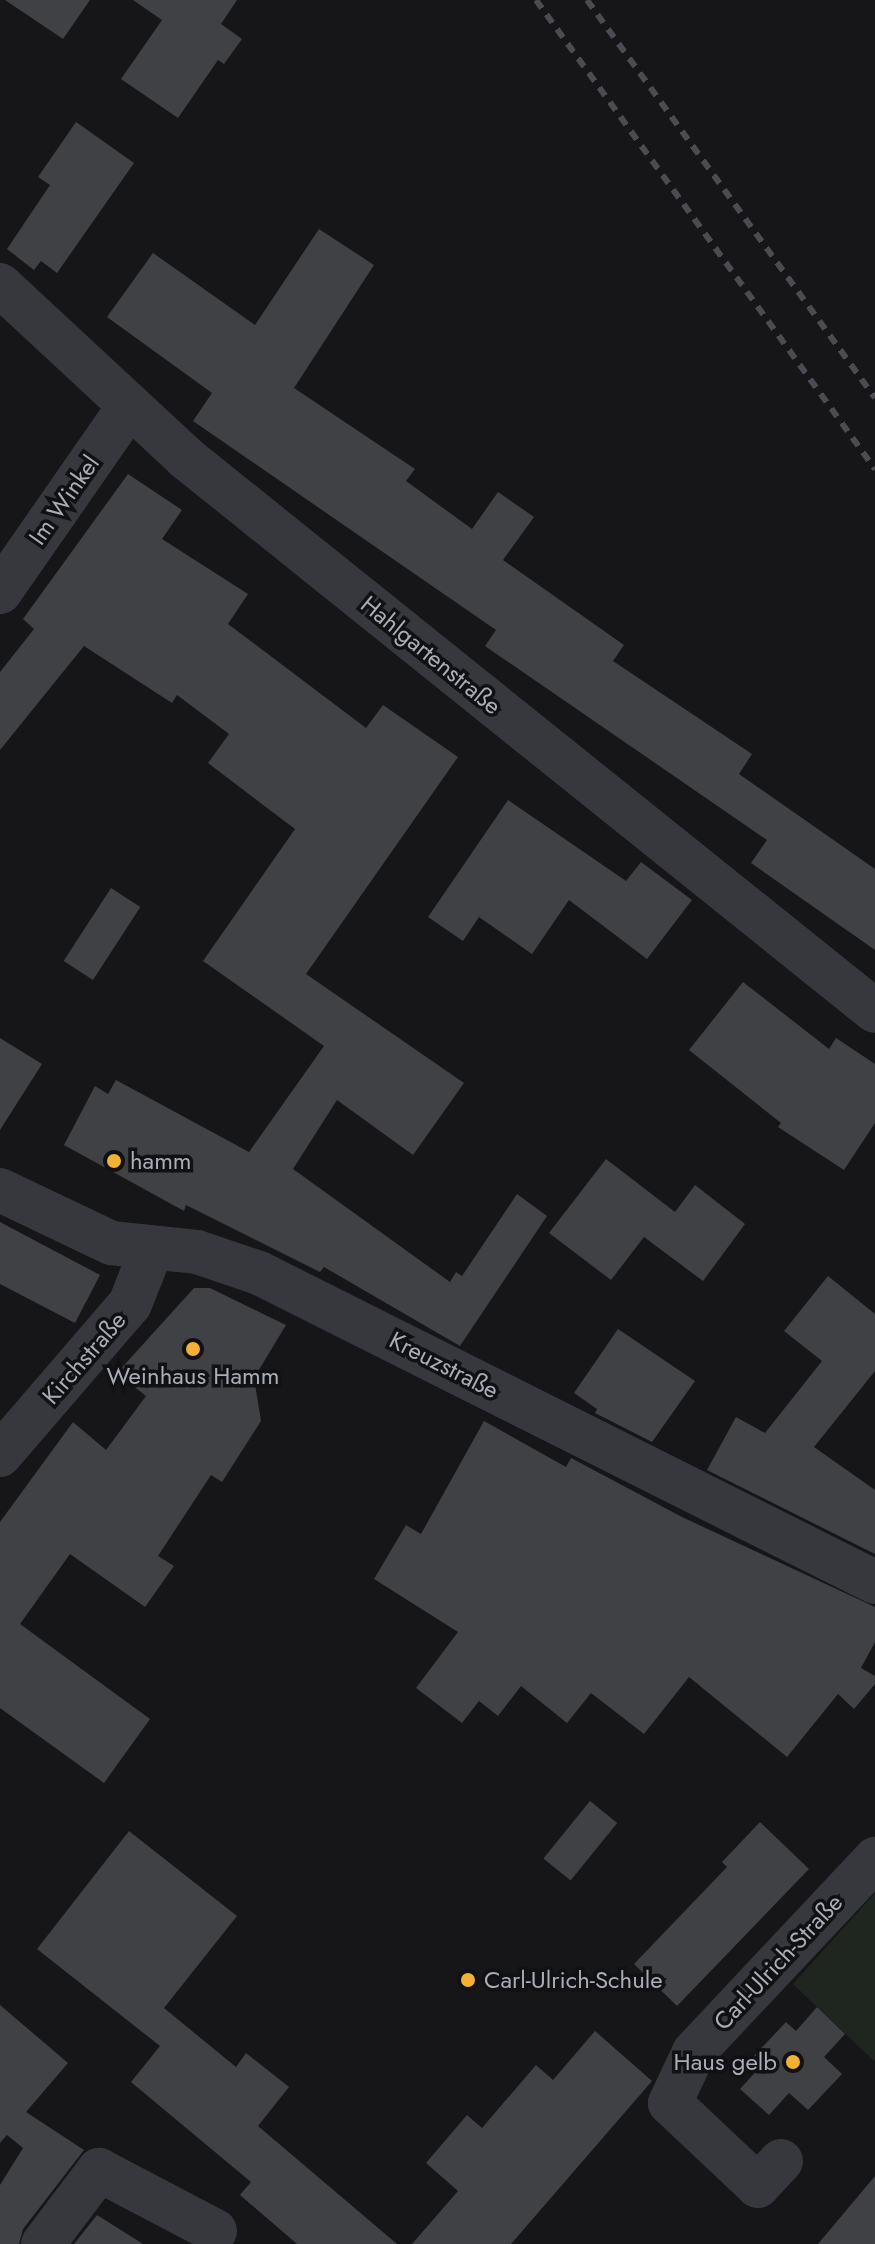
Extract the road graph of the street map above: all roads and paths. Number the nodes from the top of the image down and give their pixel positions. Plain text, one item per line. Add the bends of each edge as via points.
1 (0, 285) edge
2 (128, 408) junction
3 (0, 592) edge
4 (875, 1011) edge
5 (0, 1190) edge
6 (151, 1251) junction
7 (0, 1455) edge
8 (875, 1582) edge
9 (875, 1859) edge
10 (763, 2168) dead end
11 (215, 2231) dead end
12 (43, 2244) edge

1 - 2 street, Hahlgartenstraße
2 - 3 street, Im Winkel
2 - 4 street, Hahlgartenstraße
5 - 6 street, Kreuzstraße via 86,1234
6 - 7 street, Kirchstraße via 130,1304
6 - 8 street, Kreuzstraße via 197,1252 259,1273
9 - 10 street, Carl-Ulrich-Straße via 694,2052 670,2103
11 - 12 street via 99,2170

